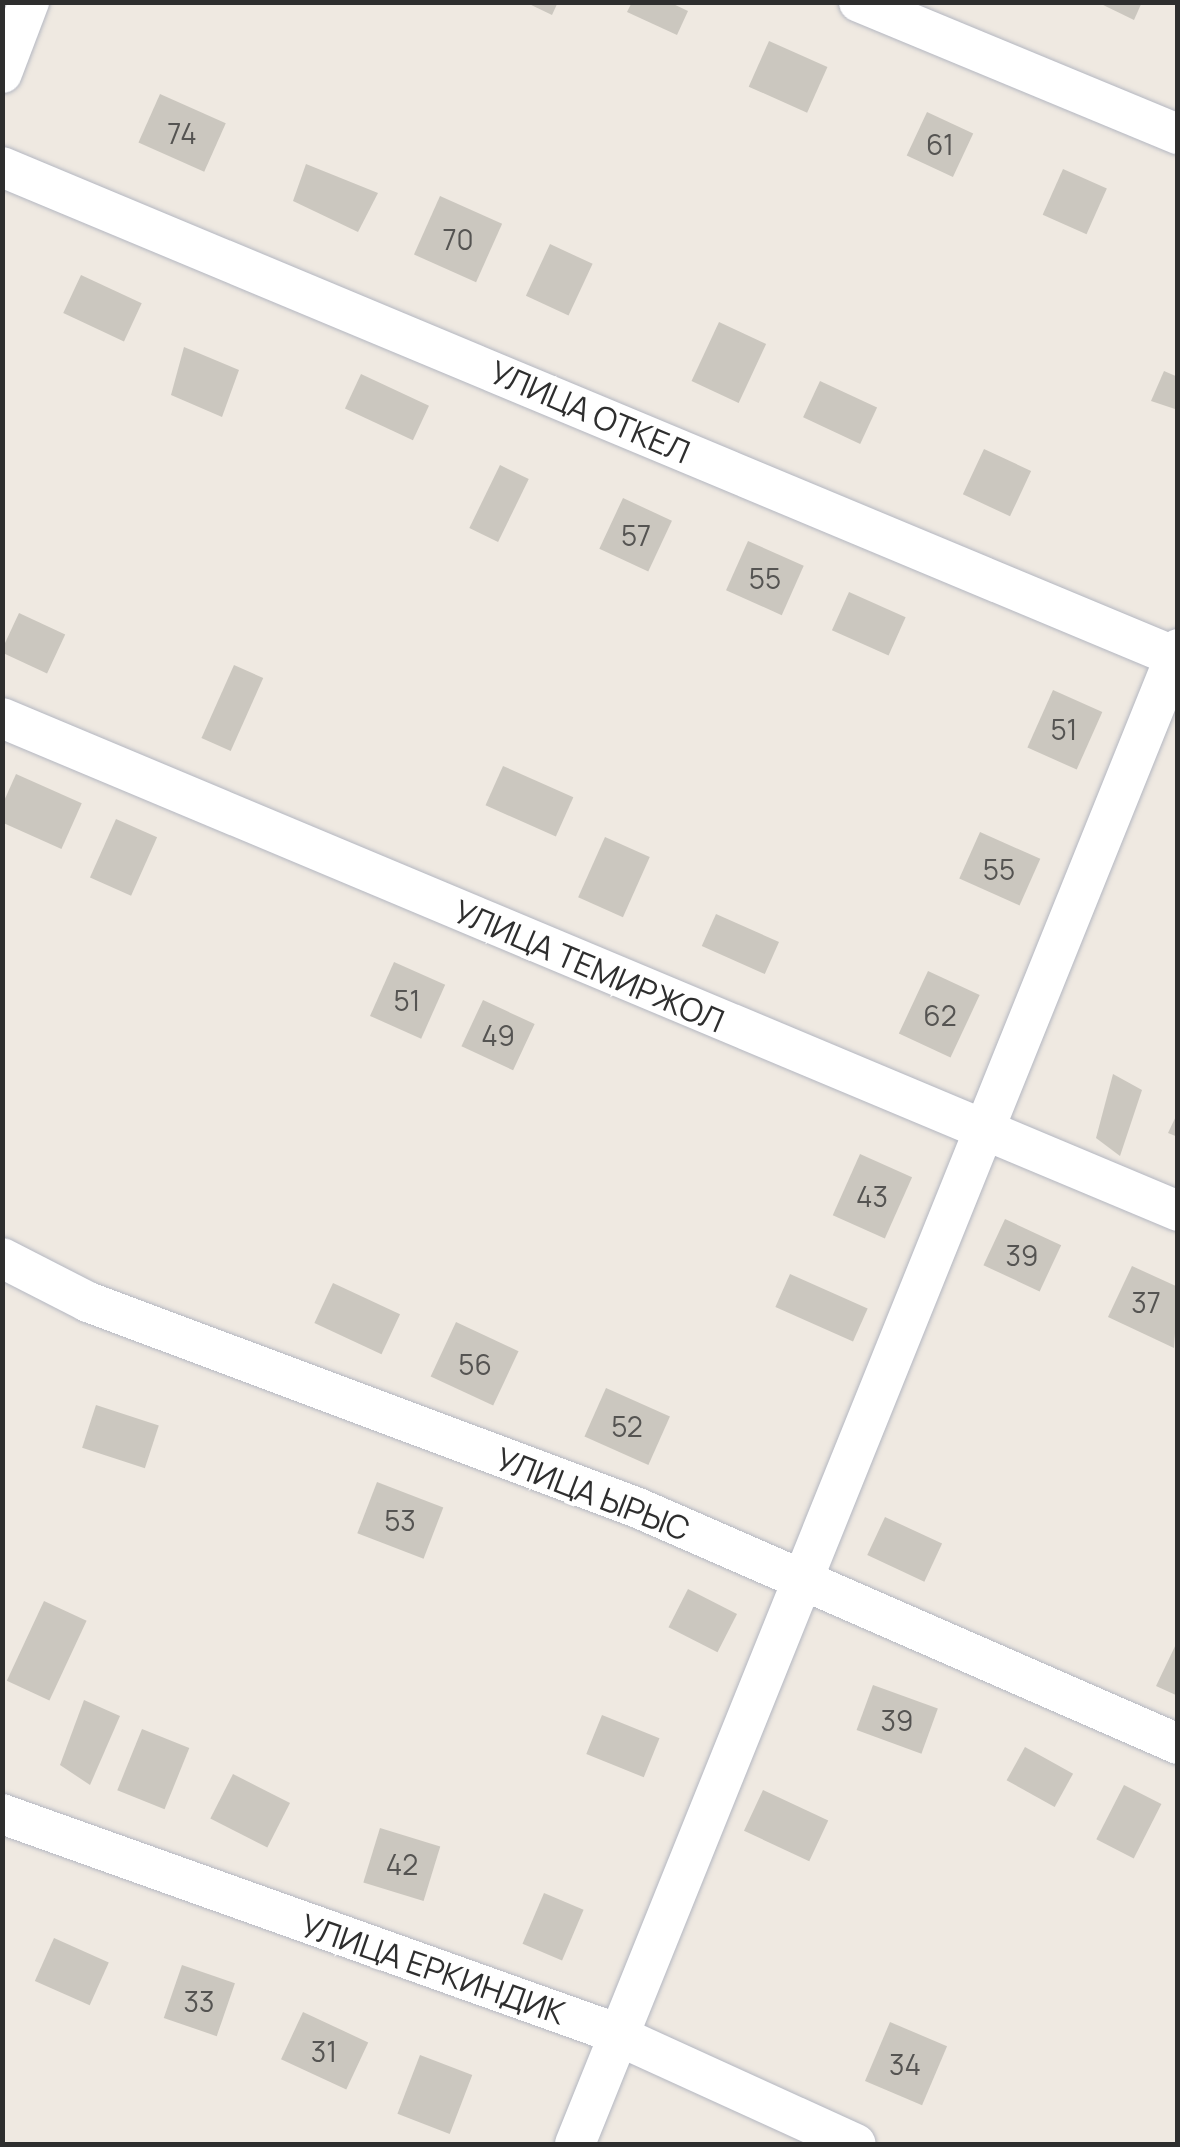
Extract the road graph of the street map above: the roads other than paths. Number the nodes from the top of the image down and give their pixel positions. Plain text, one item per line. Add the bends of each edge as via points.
1 (29, 2) edge
2 (860, 2) edge
3 (2, 72) edge
4 (1178, 134) edge
5 (2, 167) edge
6 (1176, 654) edge
7 (2, 718) edge
8 (985, 1131) junction
9 (1178, 1211) edge
10 (2, 1258) edge
11 (805, 1581) junction
12 (1178, 1744) edge
13 (2, 1814) edge
14 (618, 2035) junction
15 (575, 2144) edge
16 (856, 2144) edge

1 - 3 street
2 - 4 street
5 - 6 street, УЛИЦА ОТКЕЛ
6 - 8 street
7 - 8 street, УЛИЦА ТЕМИРЖОЛ
8 - 9 street, УЛИЦА ТЕМИРЖОЛ
8 - 11 street
10 - 11 street, УЛИЦА ЫРЫС via 88,1302 638,1508
11 - 12 street, УЛИЦА ЫРЫС
11 - 14 street
13 - 14 street, УЛИЦА ЕРКИНДИК
14 - 15 street
14 - 16 street, УЛИЦА ЕРКИНДИК

